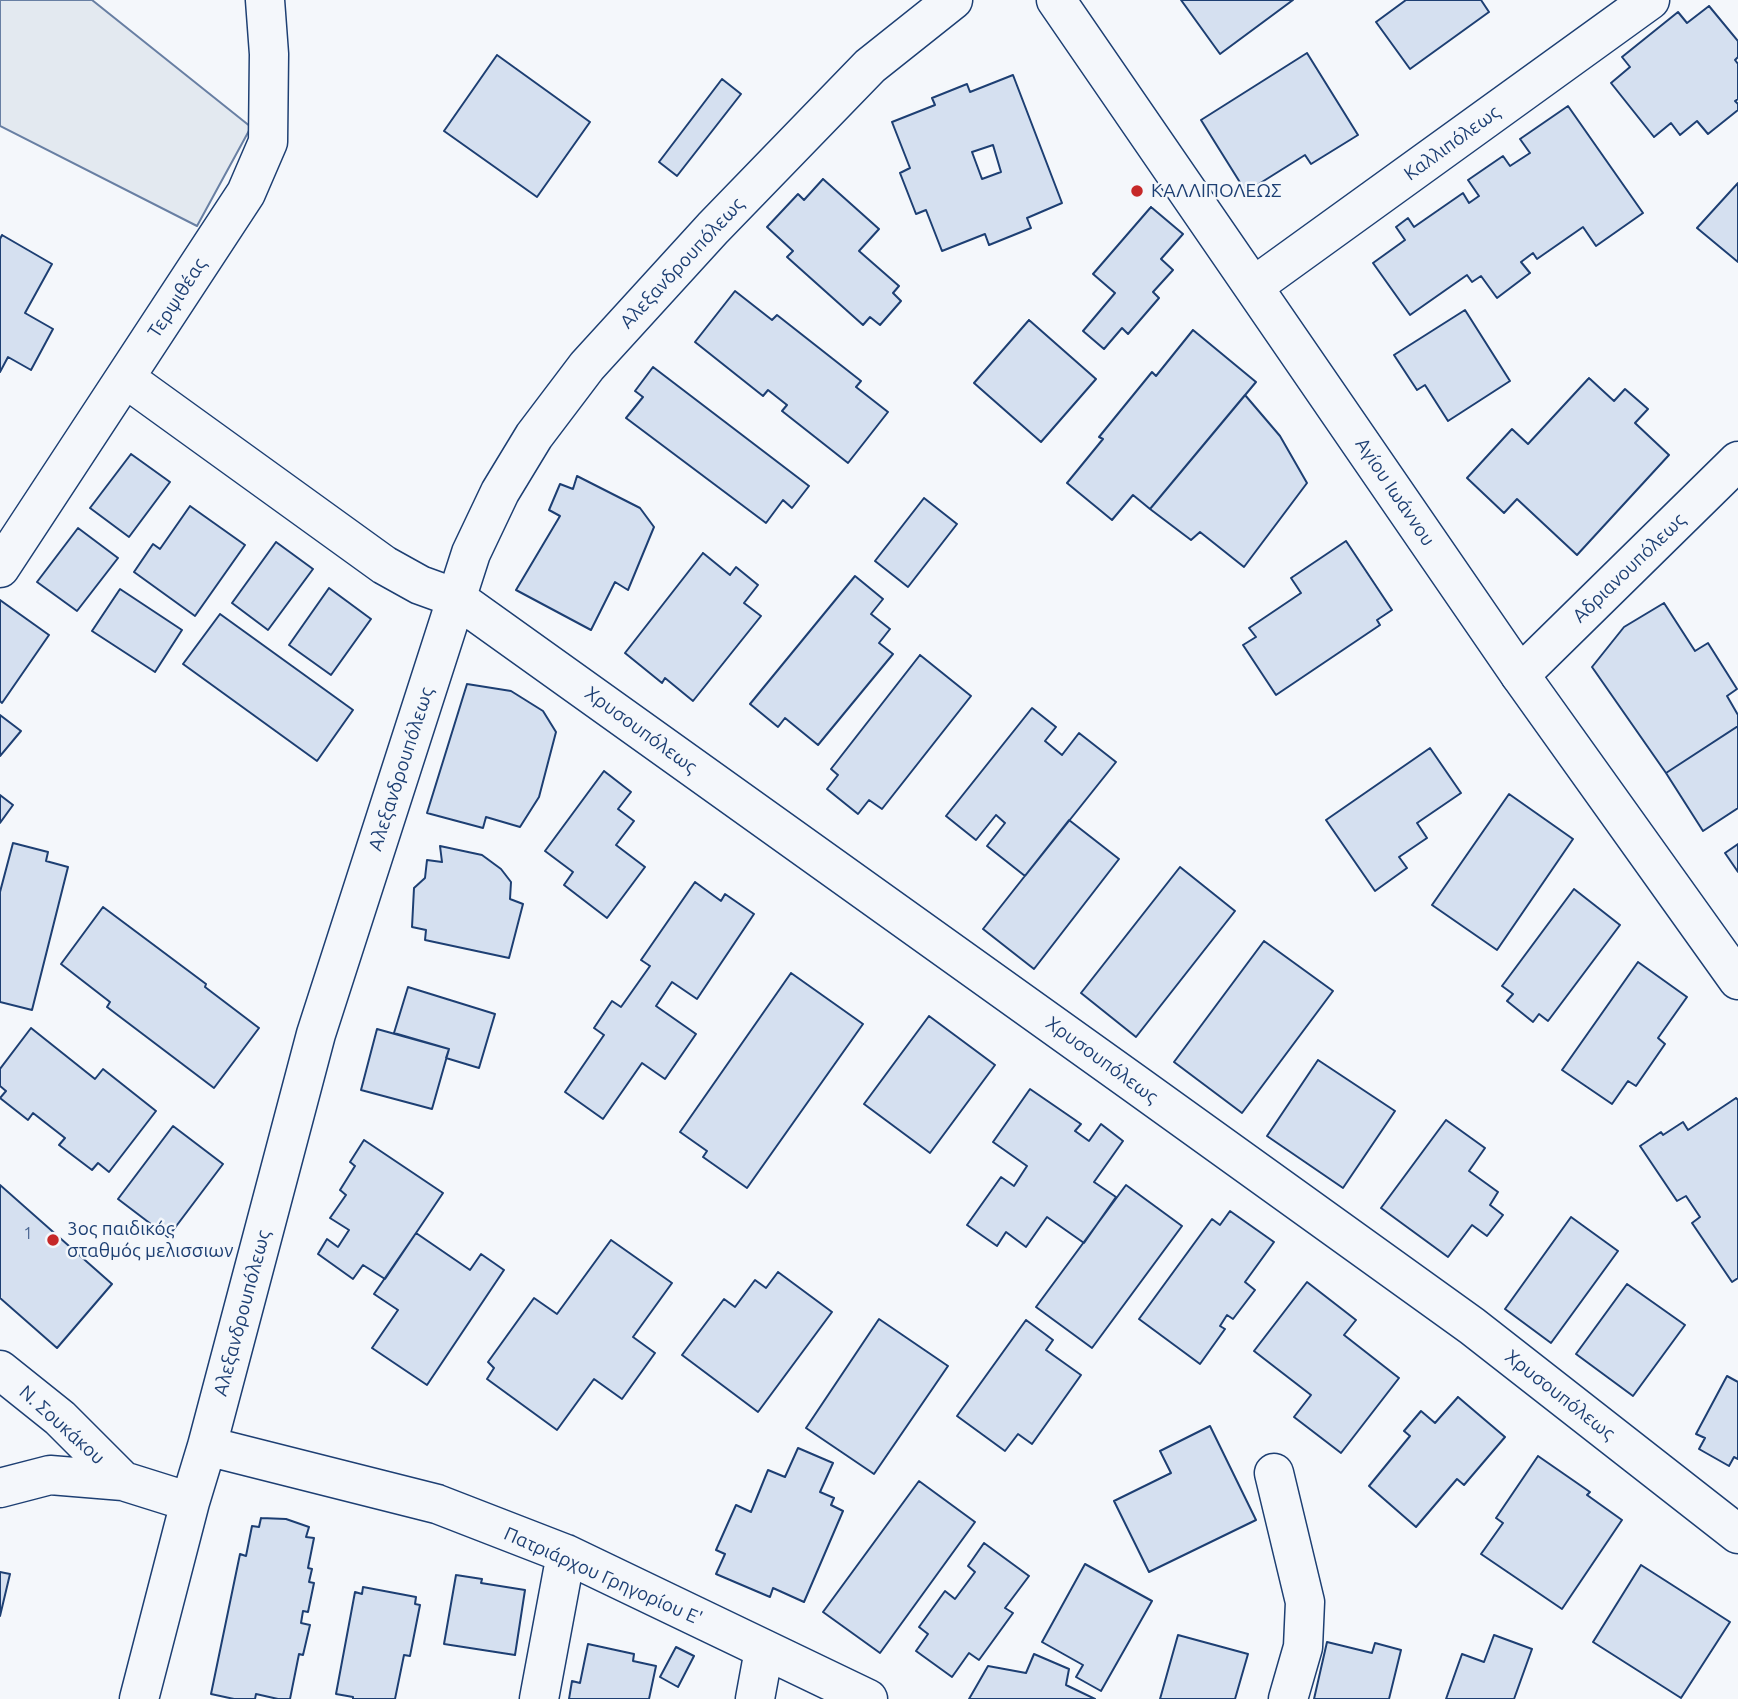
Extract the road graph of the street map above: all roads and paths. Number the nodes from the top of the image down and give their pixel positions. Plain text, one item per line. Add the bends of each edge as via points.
1 (265, 0) edge
2 (953, 0) edge
3 (1056, 0) edge
4 (1650, 0) edge
5 (1254, 286) junction
6 (125, 379) junction
7 (1738, 461) edge
8 (0, 568) edge
9 (456, 598) junction
10 (1520, 675) junction
11 (1738, 980) edge
12 (0, 1370) edge
13 (207, 1446) junction
14 (1274, 1473) dead end
15 (123, 1481) junction
16 (0, 1488) edge
17 (190, 1502) junction
18 (1738, 1534) edge
19 (566, 1554) junction
20 (764, 1650) junction
21 (139, 1699) edge
22 (539, 1699) edge
23 (755, 1699) edge
24 (868, 1699) edge
25 (1288, 1699) edge

1 - 6 street, Τερψιθέας via 268,142 246,193
2 - 9 street, Αλεξανδρουπόλεως via 870,66 587,366 534,436 500,492 471,552
3 - 5 street, Αγίου Ιωάννου
4 - 5 street, Καλλιπόλεως
5 - 10 street, Αγίου Ιωάννου
6 - 8 street, Τερψιθέας
6 - 9 street, Χρυσουπόλεως via 384,565 419,585
7 - 10 street, Αδριανουπόλεως
9 - 13 street, Αλεξανδρουπόλεως via 316,1034
9 - 18 street, Χρυσουπόλεως via 1472,1326
10 - 11 street, Αγίου Ιωάννου
12 - 15 street, Ν. Σουκάκου via 60,1418
13 - 17 street, Αλεξανδρουπόλεως
13 - 19 street, Πατριάρχου Γρηγορίου Ε' via 437,1504
14 - 25 street via 1305,1602 1303,1647
15 - 16 street via 50,1475
15 - 17 street
17 - 21 street, Αλεξανδρουπόλεως
19 - 20 street, Πατριάρχου Γρηγορίου Ε'
19 - 22 street
20 - 23 street
20 - 24 street, Πατριάρχου Γρηγορίου Ε'

